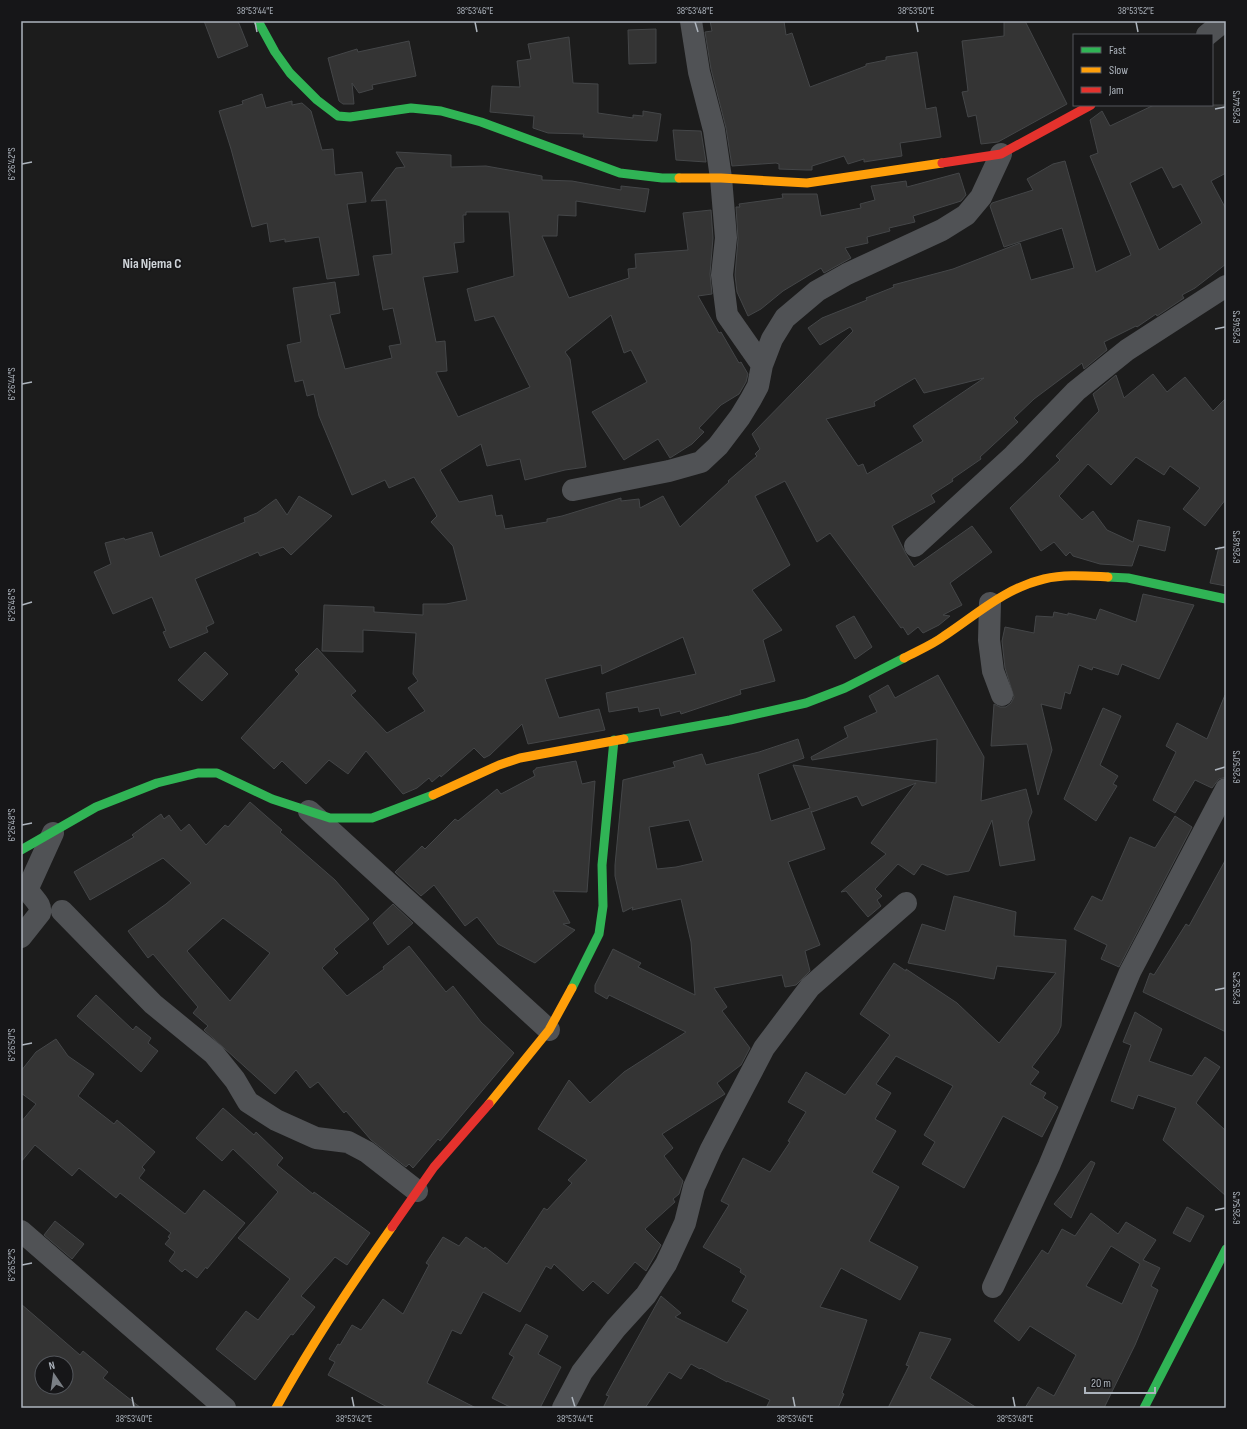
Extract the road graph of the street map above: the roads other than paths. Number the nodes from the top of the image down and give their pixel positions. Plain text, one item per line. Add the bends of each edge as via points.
1 (258, 21) edge
2 (691, 21) edge
3 (1224, 21) edge
4 (1207, 34) edge
5 (1089, 106) edge
6 (1001, 154) junction
7 (721, 178) junction
8 (1226, 286) edge
9 (762, 365) junction
10 (573, 490) dead end
11 (914, 546) dead end
12 (1226, 599) edge
13 (990, 603) junction
14 (1002, 695) dead end
15 (614, 740) junction
16 (1226, 789) edge
17 (309, 811) junction
18 (53, 833) junction
19 (21, 850) edge
20 (906, 903) dead end
21 (62, 911) dead end
22 (21, 937) edge
23 (549, 1030) junction
24 (417, 1191) junction
25 (21, 1231) edge
26 (1226, 1251) edge
27 (993, 1287) dead end
28 (225, 1408) edge
29 (276, 1408) edge
30 (563, 1408) edge
31 (1144, 1408) edge

1 - 7 street via 290,73 317,100 338,116 350,117 410,108 441,111 481,122 620,173 662,178
2 - 7 street via 699,72 714,130
3 - 4 street
5 - 6 street
6 - 7 street via 807,183
6 - 9 street via 981,197 966,215 942,230 847,274 817,291 785,318 772,339
7 - 9 street via 726,238 722,275 724,306 727,315
8 - 11 street via 1127,350 1076,390 1014,455
9 - 10 street via 758,386 740,417 718,446 701,462
12 - 13 street via 1128,578 1077,575 1051,578 1027,585
13 - 14 street via 989,640 993,672
13 - 15 street via 943,637 845,688 806,703
15 - 17 street via 499,764 422,800 372,818 330,818
15 - 23 street via 602,865 603,906 599,934
16 - 27 street via 1130,972 1049,1166
17 - 18 street via 272,799 217,773 206,771 157,783 122,797 96,808
17 - 23 street
18 - 19 street
18 - 22 street via 28,888 40,905 40,913
20 - 30 street via 810,987 764,1048 702,1168 684,1223 666,1264 646,1295 582,1372
21 - 24 street via 152,1004 214,1054 235,1080 248,1102 276,1120 316,1138 348,1142 368,1152
23 - 24 street via 493,1099 451,1145
24 - 29 street via 351,1285
25 - 28 street
26 - 31 street

